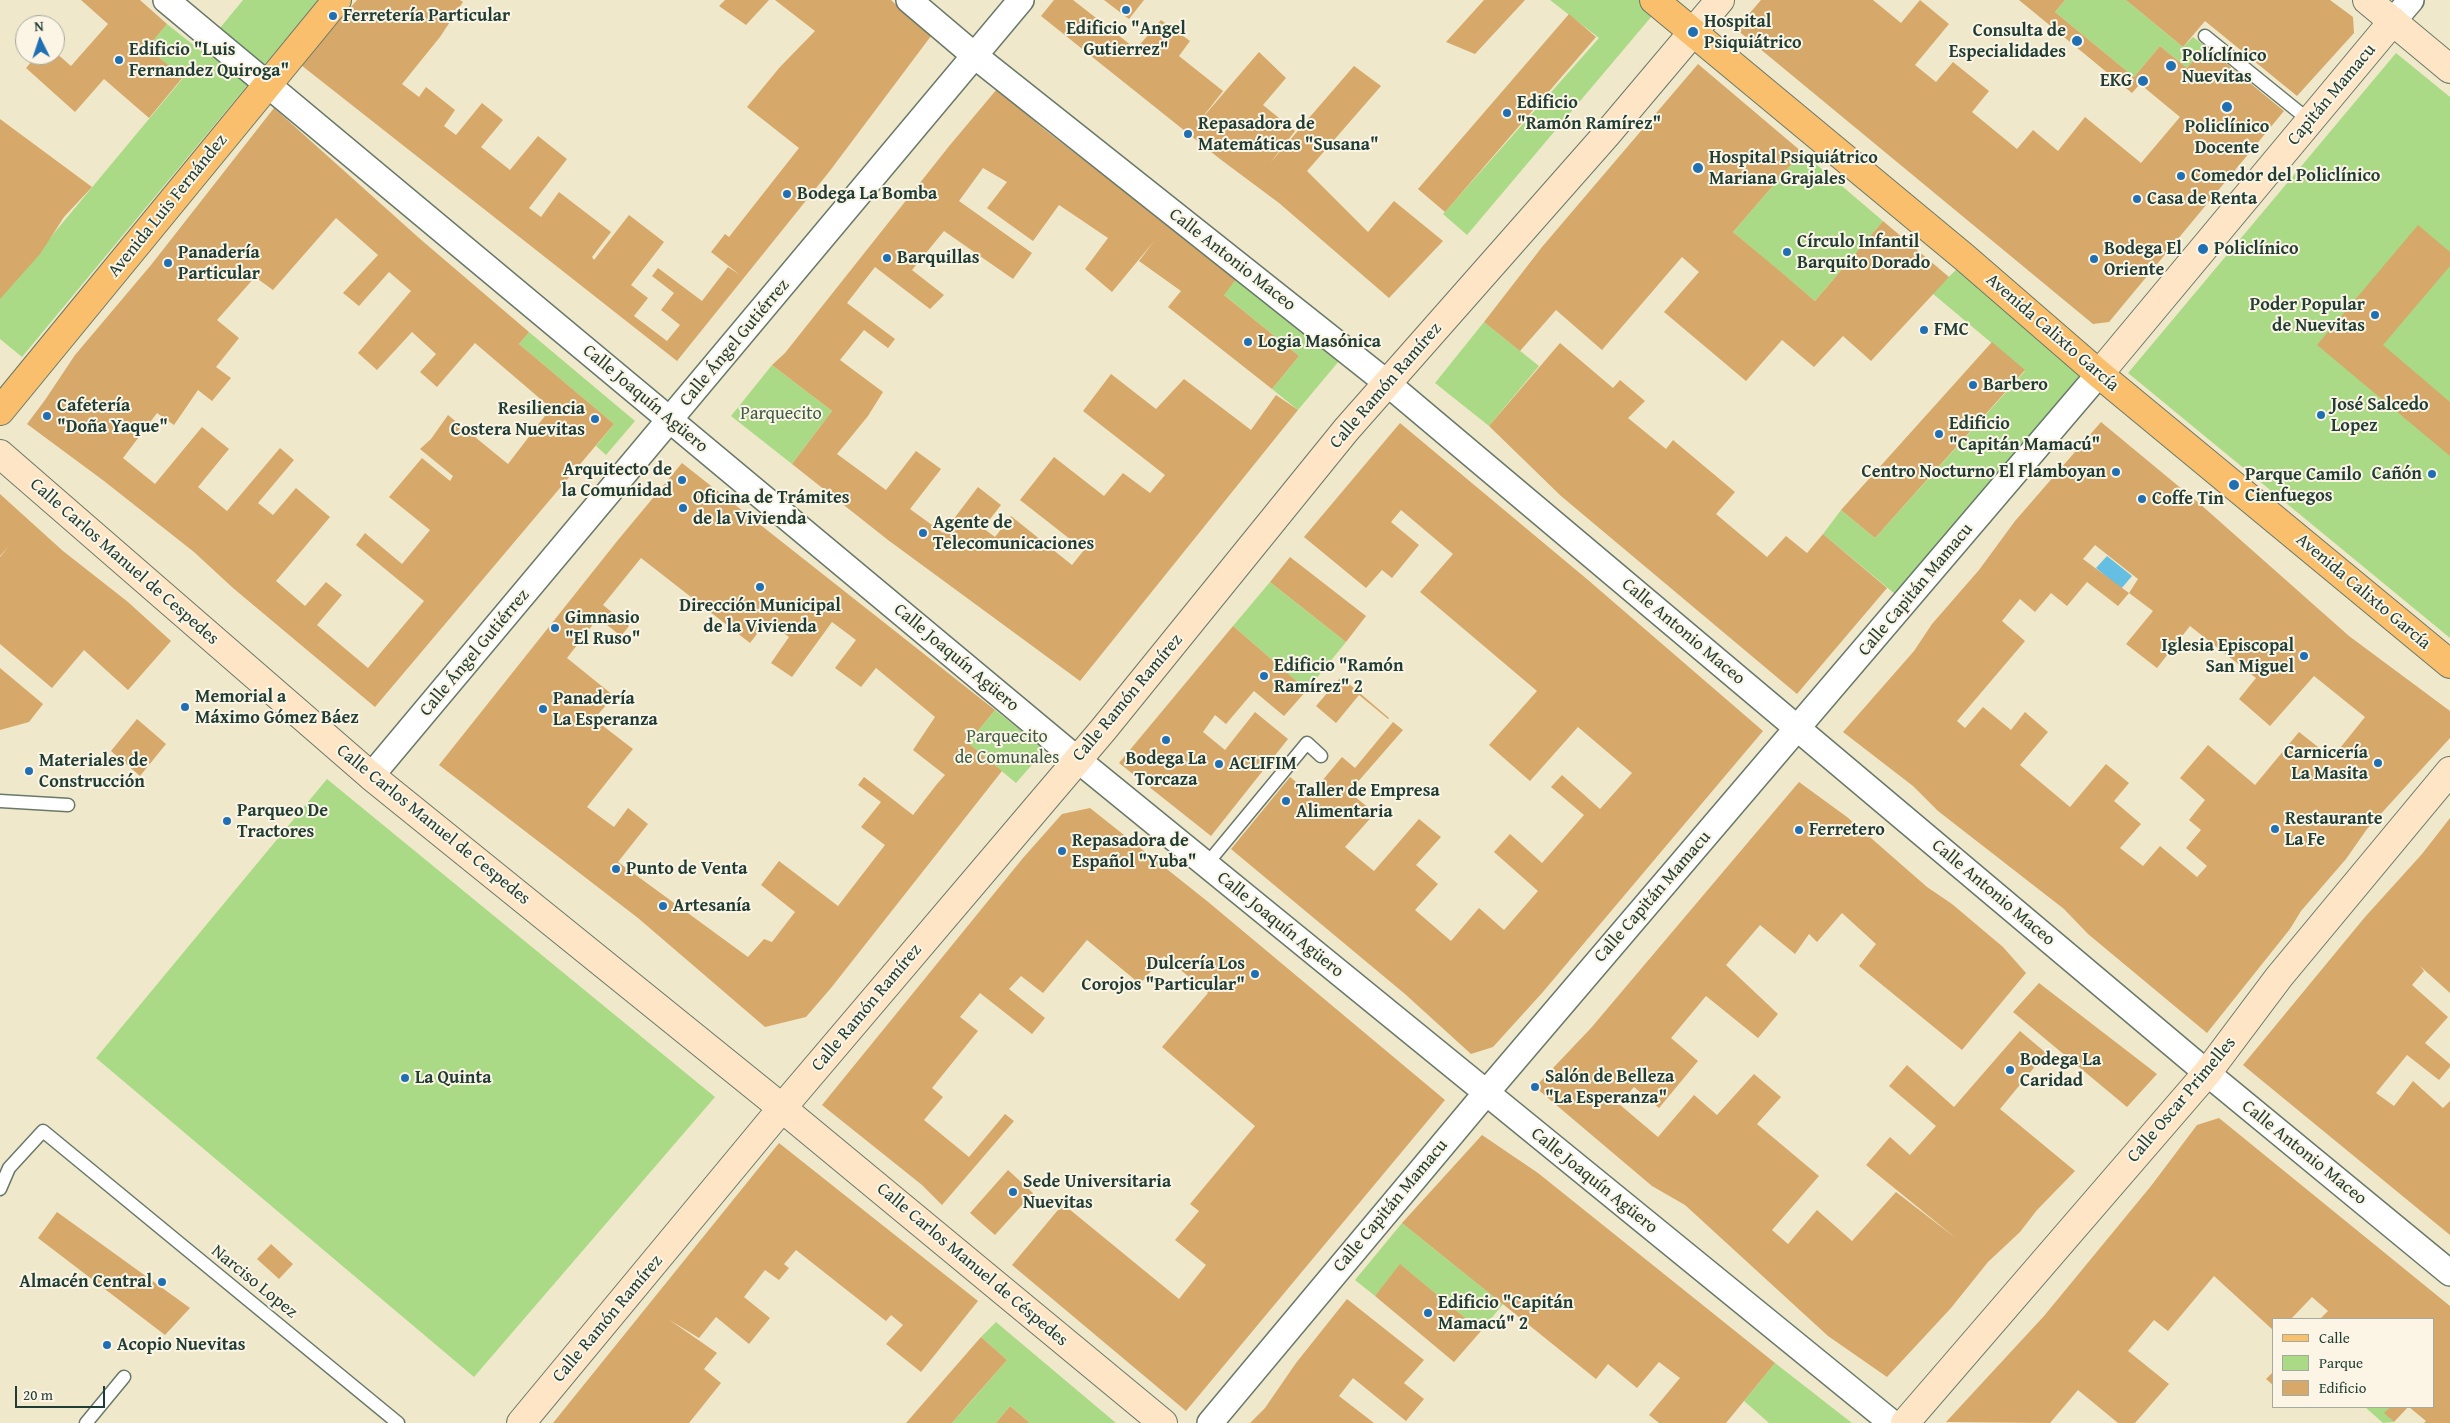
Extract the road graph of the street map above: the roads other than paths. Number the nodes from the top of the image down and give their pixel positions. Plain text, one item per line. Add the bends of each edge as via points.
1 (166, 0) edge
2 (337, 0) edge
3 (909, 0) edge
4 (1021, 0) edge
5 (1654, 0) edge
6 (1720, 0) edge
7 (2367, 0) edge
8 (2411, 0) edge
9 (2393, 21) junction
10 (1694, 32) junction
11 (2205, 36) dead end
12 (975, 56) junction
13 (2450, 69) edge
14 (268, 84) junction
15 (2310, 120) junction
16 (2099, 374) junction
17 (1387, 383) junction
18 (0, 411) edge
19 (670, 420) junction
20 (0, 454) edge
21 (2450, 664) edge
22 (1797, 729) junction
23 (1321, 756) dead end
24 (1078, 760) junction
25 (2450, 771) edge
26 (371, 776) junction
27 (0, 801) edge
28 (68, 805) dead end
29 (1206, 864) junction
30 (2207, 1074) junction
31 (1486, 1093) junction
32 (782, 1108) junction
33 (0, 1189) edge
34 (2450, 1273) edge
35 (124, 1377) dead end
36 (90, 1422) edge
37 (398, 1423) edge
38 (521, 1423) edge
39 (1162, 1423) edge
40 (1210, 1423) edge
41 (1892, 1423) edge
42 (1905, 1423) edge

1 - 14 street, Calle Joaquín Agüero
2 - 14 main road, Avenida Luis Fernández
3 - 12 street, Calle Antonio Maceo
4 - 12 street, Calle Ángel Gutiérrez
5 - 10 main road, Avenida Calixto García
6 - 10 street, Calle Ramón Ramírez
7 - 9 street
8 - 9 street, Capitán Mamacu
9 - 13 street
9 - 15 street, Capitán Mamacu
10 - 16 main road, Avenida Calixto García
10 - 17 street, Calle Ramón Ramírez
11 - 15 lane
12 - 17 street, Calle Antonio Maceo
12 - 19 street, Calle Ángel Gutiérrez
14 - 18 main road, Avenida Luis Fernández
14 - 19 street, Calle Joaquín Agüero
15 - 16 street, Capitán Mamacu
16 - 21 main road, Avenida Calixto García
16 - 22 street, Calle Capitán Mamacu
17 - 22 street, Calle Antonio Maceo
17 - 24 street, Calle Ramón Ramírez
19 - 24 street, Calle Joaquín Agüero
19 - 26 street, Calle Ángel Gutiérrez
20 - 26 street, Calle Carlos Manuel de Cespedes
22 - 30 street, Calle Antonio Maceo
22 - 31 street, Calle Capitán Mamacu
23 - 29 lane via 1307,742
24 - 29 street, Calle Joaquín Agüero
24 - 32 street, Calle Ramón Ramírez
25 - 30 street, Calle Oscar Primelles via 2284,971
26 - 32 street, Calle Carlos Manuel de Cespedes
27 - 28 lane
29 - 31 street, Calle Joaquín Agüero
30 - 34 street, Calle Antonio Maceo
30 - 42 street, Calle Oscar Primelles
31 - 40 street, Calle Capitán Mamacu
31 - 41 street, Calle Joaquín Agüero
32 - 38 street, Calle Ramón Ramírez
32 - 39 street, Calle Carlos Manuel de Céspedes
33 - 37 lane, Narciso Lopez via 9,1168 43,1131
35 - 36 lane

